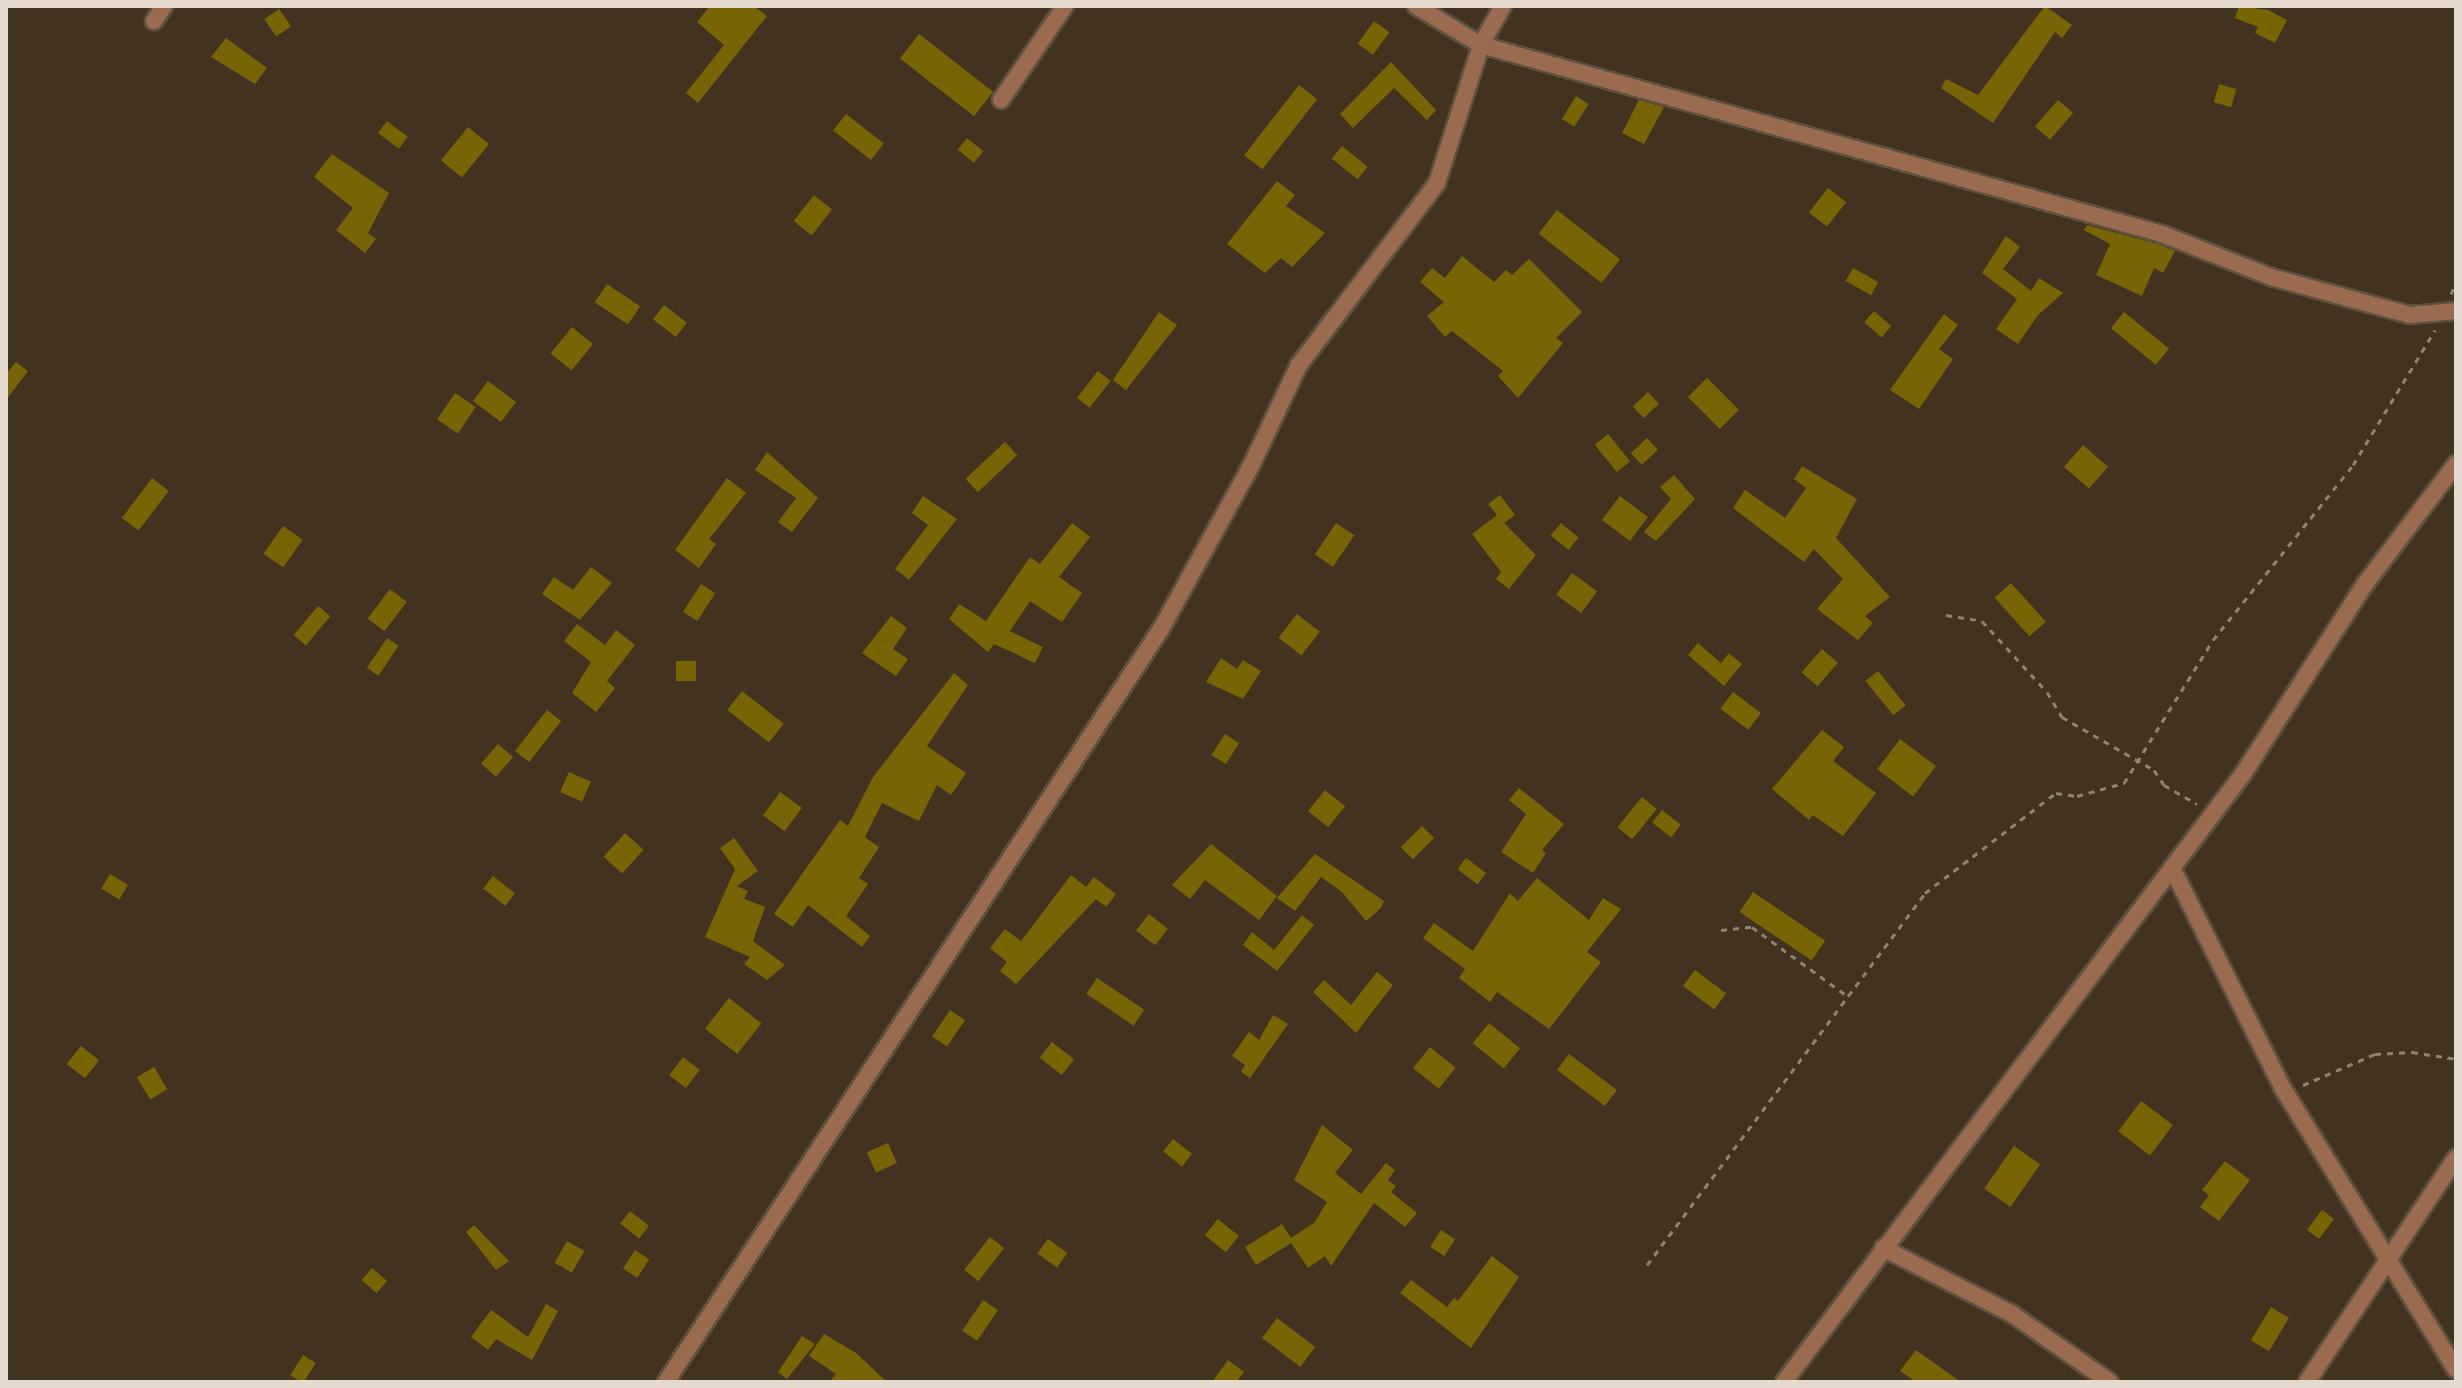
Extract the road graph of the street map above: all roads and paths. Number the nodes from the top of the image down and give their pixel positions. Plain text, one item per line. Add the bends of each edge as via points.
1 (164, 6) edge
2 (1065, 6) edge
3 (1416, 6) edge
4 (1503, 6) edge
5 (154, 21) dead end
6 (1481, 45) junction
7 (1001, 100) dead end
8 (2456, 283) edge
9 (2450, 313) edge
10 (2456, 464) edge
11 (1946, 615) dead end
12 (2139, 760) junction
13 (2212, 814) junction
14 (2172, 868) junction
15 (1721, 930) dead end
16 (1846, 995) junction
17 (2456, 1059) edge
18 (2282, 1087) junction
19 (2456, 1158) edge
20 (1883, 1248) junction
21 (2387, 1255) junction
22 (1647, 1265) dead end
23 (2456, 1370) edge
24 (666, 1382) edge
25 (1784, 1382) edge
26 (2110, 1382) edge
27 (2307, 1382) edge

1 - 5 street
2 - 7 street
3 - 6 street
4 - 6 street
6 - 9 street via 2162,234 2271,277 2410,315
6 - 24 street via 1437,183 1299,365 1250,468 1161,629
8 - 9 path
9 - 12 path via 2353,465 2213,640
10 - 13 street via 2365,584
11 - 12 path via 1982,621 2047,692 2062,717
12 - 13 path via 2164,785
12 - 16 path via 2124,783 2077,796 2056,793 1925,893
13 - 14 street
14 - 18 street
14 - 20 street
15 - 16 path via 1752,927
16 - 22 path
17 - 18 path via 2412,1052 2375,1054 2296,1088
18 - 21 street
19 - 21 street
20 - 25 street
20 - 26 street via 2012,1314
21 - 23 street
21 - 27 street

